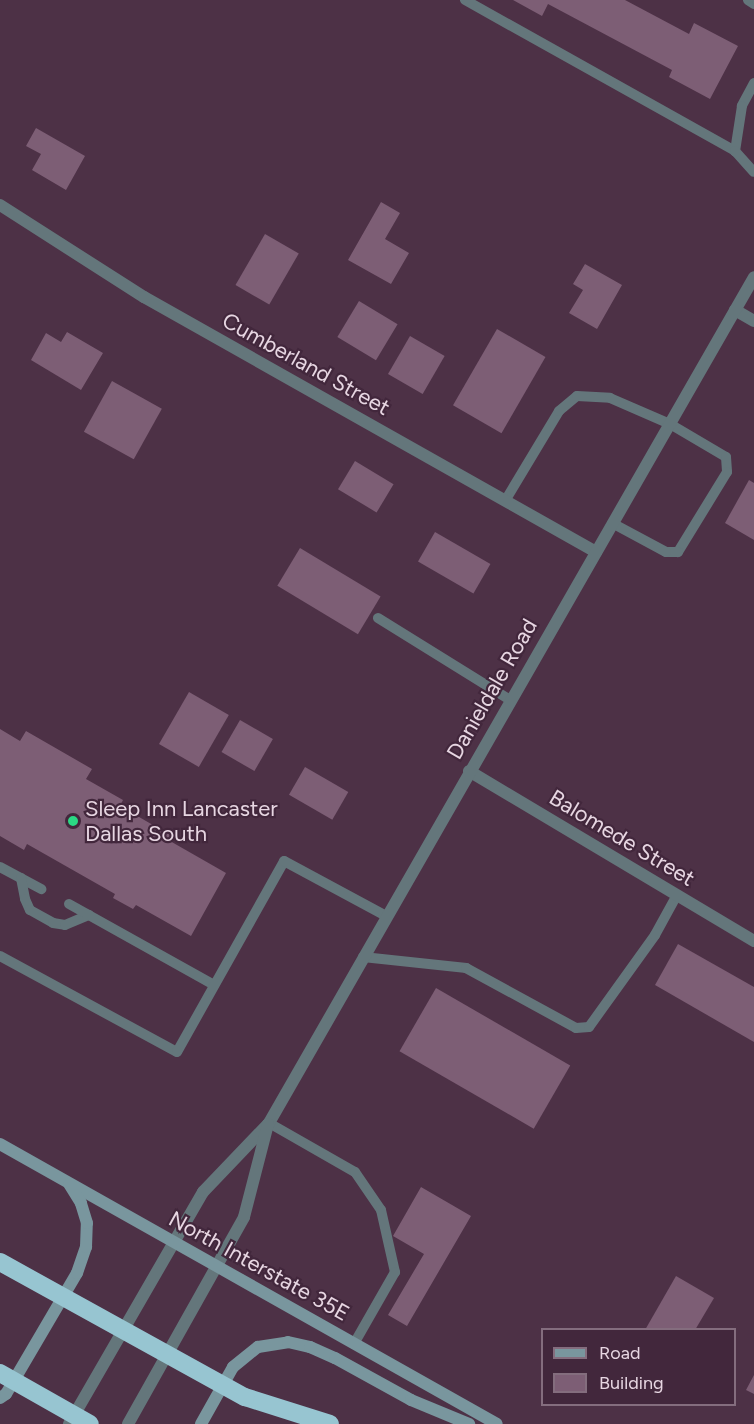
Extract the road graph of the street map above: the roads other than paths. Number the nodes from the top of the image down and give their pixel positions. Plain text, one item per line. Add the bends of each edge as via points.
1 (465, 0) edge
2 (748, 0) edge
3 (754, 4) edge
4 (754, 83) edge
5 (735, 151) junction
6 (754, 172) edge
7 (0, 205) edge
8 (754, 278) edge
9 (735, 310) junction
10 (754, 321) edge
11 (670, 423) junction
12 (505, 501) junction
13 (612, 523) junction
14 (596, 552) junction
15 (378, 618) dead end
16 (510, 700) junction
17 (469, 771) junction
18 (0, 867) edge
19 (21, 878) junction
20 (41, 889) dead end
21 (677, 895) junction
22 (69, 904) dead end
23 (89, 915) junction
24 (386, 916) junction
25 (754, 941) edge
26 (0, 956) edge
27 (363, 957) junction
28 (214, 985) junction
29 (269, 1123) junction
30 (0, 1144) edge
31 (69, 1183) junction
32 (174, 1243) junction
33 (0, 1262) edge
34 (216, 1267) junction
35 (354, 1344) junction
36 (0, 1373) edge
37 (245, 1396) junction
38 (0, 1398) edge
39 (69, 1424) edge
40 (90, 1424) edge
41 (128, 1424) edge
42 (201, 1424) edge
43 (293, 1424) edge
44 (330, 1424) edge
45 (469, 1424) edge
46 (497, 1424) edge

1 - 5 lane
2 - 3 lane
4 - 5 lane via 742,106
5 - 6 lane
7 - 12 street, Cumberland Street via 144,297
8 - 9 street, Danieldale Road
9 - 10 street
9 - 11 street, Danieldale Road
11 - 12 lane via 610,398 577,396 559,411
11 - 13 street, Danieldale Road
11 - 13 lane via 726,457 728,472 678,552 666,552
12 - 14 street, Cumberland Street
13 - 14 street, Danieldale Road
14 - 16 street, Danieldale Road
15 - 16 lane
16 - 17 street, Danieldale Road
17 - 21 street, Balomede Street
17 - 24 street, Danieldale Road
18 - 19 lane
19 - 20 lane
19 - 23 lane via 30,910 53,923 65,925
21 - 25 street, Balomede Street
21 - 27 lane via 655,935 589,1027 576,1028 466,968
22 - 23 lane
23 - 28 lane
24 - 27 street, Danieldale Road
24 - 28 lane via 284,861
26 - 28 lane via 177,1052
27 - 29 street, Danieldale Road
29 - 32 street, Danieldale Road via 203,1192
29 - 34 street, Danieldale Road via 244,1217
29 - 35 lane via 355,1172 381,1210 395,1272
30 - 31 main road, North Interstate 35E
31 - 32 main road, North Interstate 35E
31 - 38 main road via 87,1223 86,1247 77,1274
32 - 34 main road, North Interstate 35E
32 - 39 street, Danieldale Road
33 - 37 highway, bridge
34 - 35 main road, North Interstate 35E
34 - 41 street, Danieldale Road
35 - 46 main road, North Interstate 35E
36 - 40 highway, bridge
37 - 43 highway
37 - 44 highway
42 - 45 main road via 233,1367 258,1347 288,1342 335,1358 411,1400

